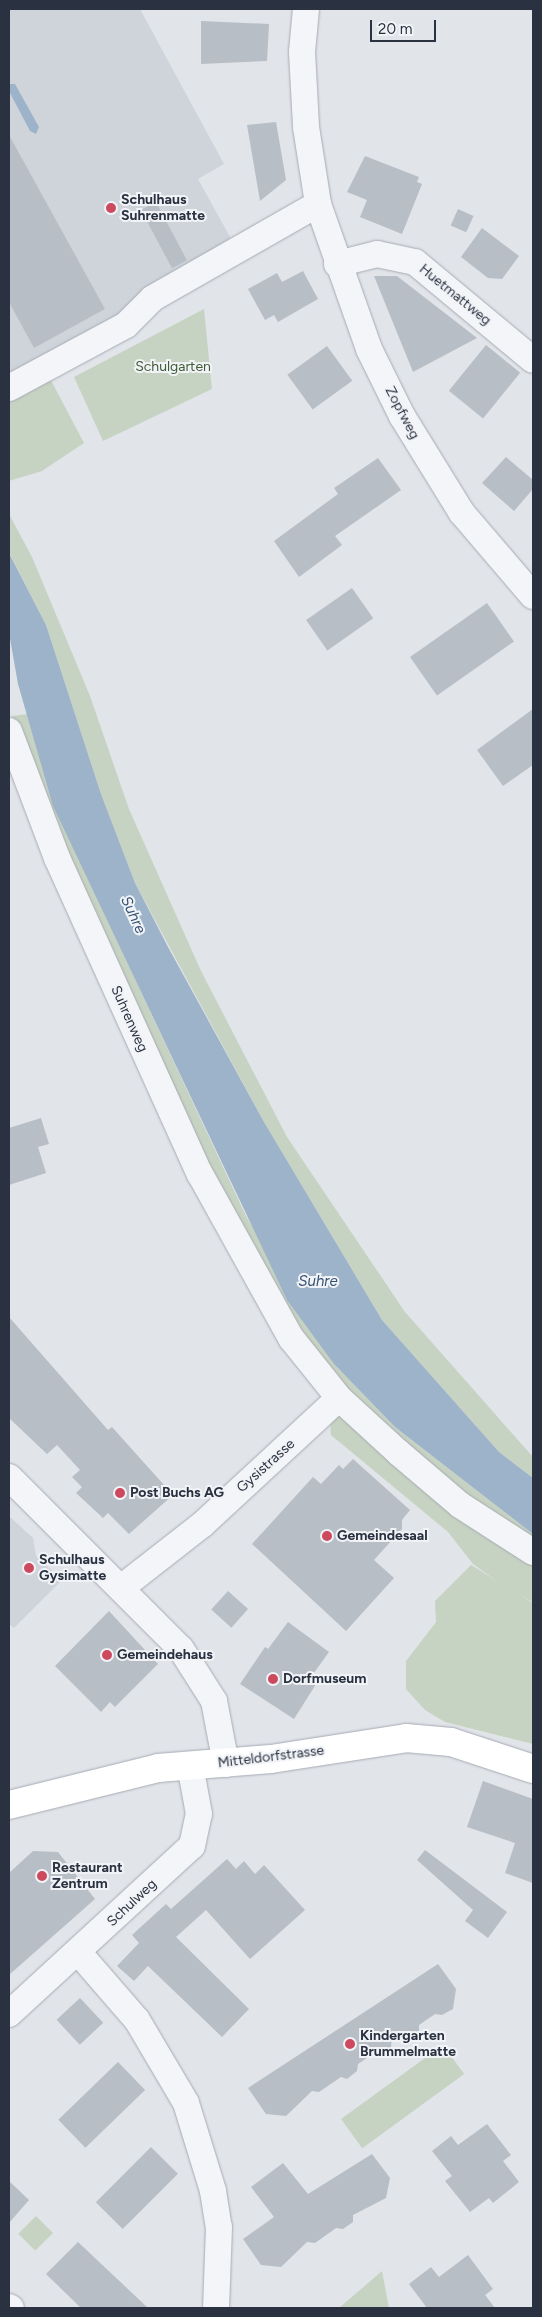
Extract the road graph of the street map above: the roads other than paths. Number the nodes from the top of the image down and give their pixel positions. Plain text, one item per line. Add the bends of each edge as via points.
1 (306, 9) edge
2 (318, 204) junction
3 (337, 264) junction
4 (533, 360) edge
5 (9, 388) edge
6 (533, 596) edge
7 (9, 731) edge
8 (339, 1398) junction
9 (9, 1477) edge
10 (533, 1552) edge
11 (121, 1588) junction
12 (226, 1764) junction
13 (190, 1765) junction
14 (533, 1769) edge
15 (9, 1805) edge
16 (78, 1952) junction
17 (9, 2014) edge
18 (216, 2308) edge

1 - 2 street, Zopfweg via 302,52 306,127
2 - 3 street, Zopfweg
2 - 5 street via 153,298 126,325
3 - 4 street, Huetmattweg via 377,254 415,262
3 - 6 street, Zopfweg via 369,350 402,416 462,513
7 - 8 street, Suhrenweg via 58,858 200,1174 302,1353
8 - 10 street via 460,1505
8 - 11 street, Gysistrasse via 203,1524
9 - 11 street
11 - 12 street via 181,1649 202,1678 222,1725
12 - 13 main road, Mitteldorfstrasse
12 - 14 main road, Mitteldorfstrasse via 427,1738 451,1742
13 - 15 main road, Mitteldorfstrasse via 100,1780
13 - 16 street, Schulweg via 199,1814 192,1846
16 - 17 street, Schulweg
16 - 18 street via 137,2020 186,2103 213,2191 219,2227

